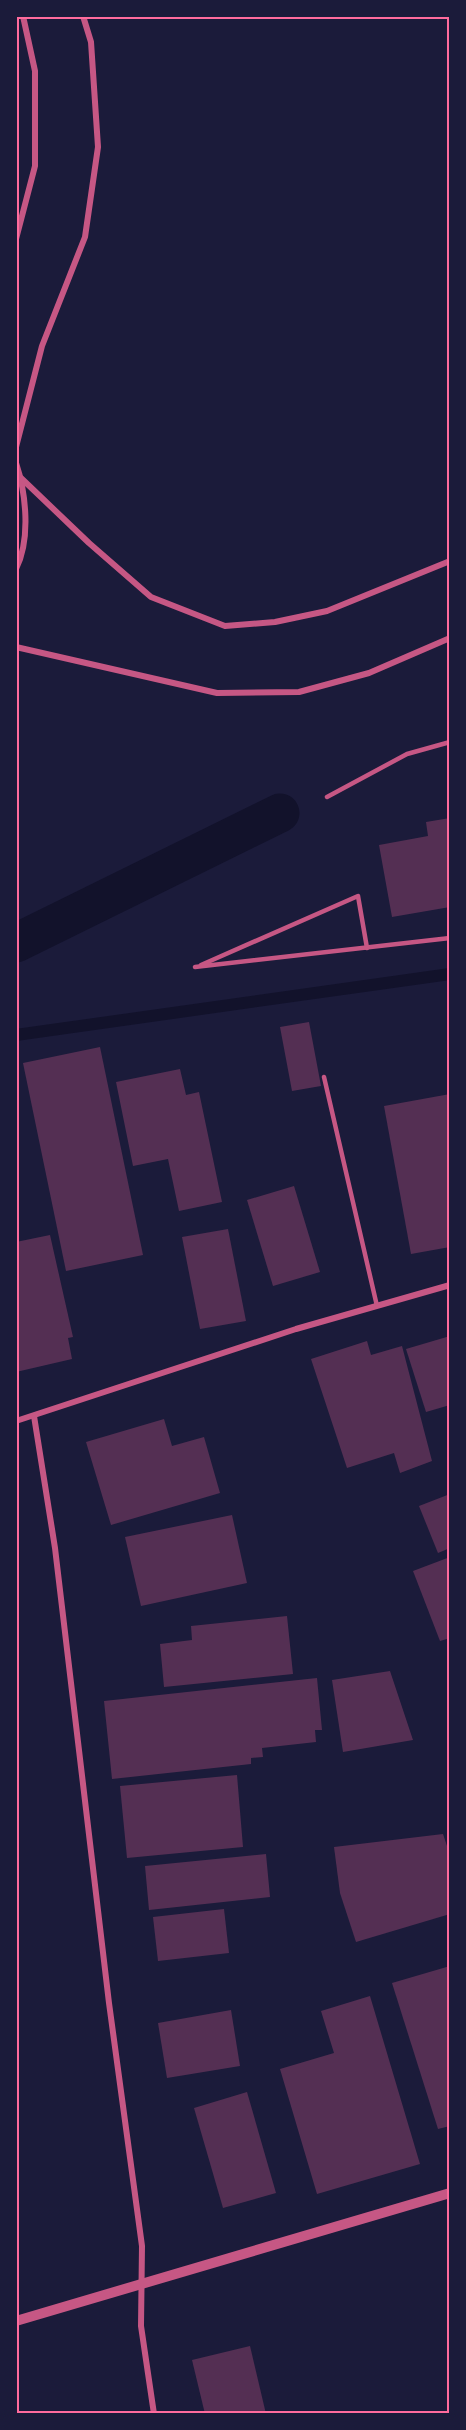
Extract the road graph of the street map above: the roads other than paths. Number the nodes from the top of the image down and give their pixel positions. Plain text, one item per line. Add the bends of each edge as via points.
1 (23, 16) edge
2 (83, 16) edge
3 (16, 239) edge
4 (16, 447) edge
5 (16, 463) edge
6 (21, 478) junction
7 (450, 561) edge
8 (16, 569) edge
9 (450, 638) edge
10 (16, 647) edge
11 (450, 742) edge
12 (327, 797) dead end
13 (450, 938) edge
14 (367, 948) junction
15 (324, 1077) dead end
16 (450, 1285) edge
17 (377, 1306) junction
18 (33, 1416) junction
19 (16, 1421) edge
20 (450, 2193) edge
21 (140, 2285) junction
22 (16, 2321) edge
23 (154, 2414) edge

1 - 3 street via 35,71 35,166
2 - 4 street via 91,42 98,147 85,237 42,346
5 - 6 street
6 - 7 street via 151,597 225,626 275,622 327,611
6 - 8 street via 26,522
9 - 10 street via 369,673 299,692 217,693
11 - 12 lane via 407,754
13 - 14 lane
14 - 14 lane via 358,896 195,967 241,962
15 - 17 lane
16 - 17 street
17 - 18 street
18 - 19 street
18 - 21 street via 56,1548 109,2003 142,2246
20 - 21 street
21 - 22 street
21 - 23 street via 141,2326

